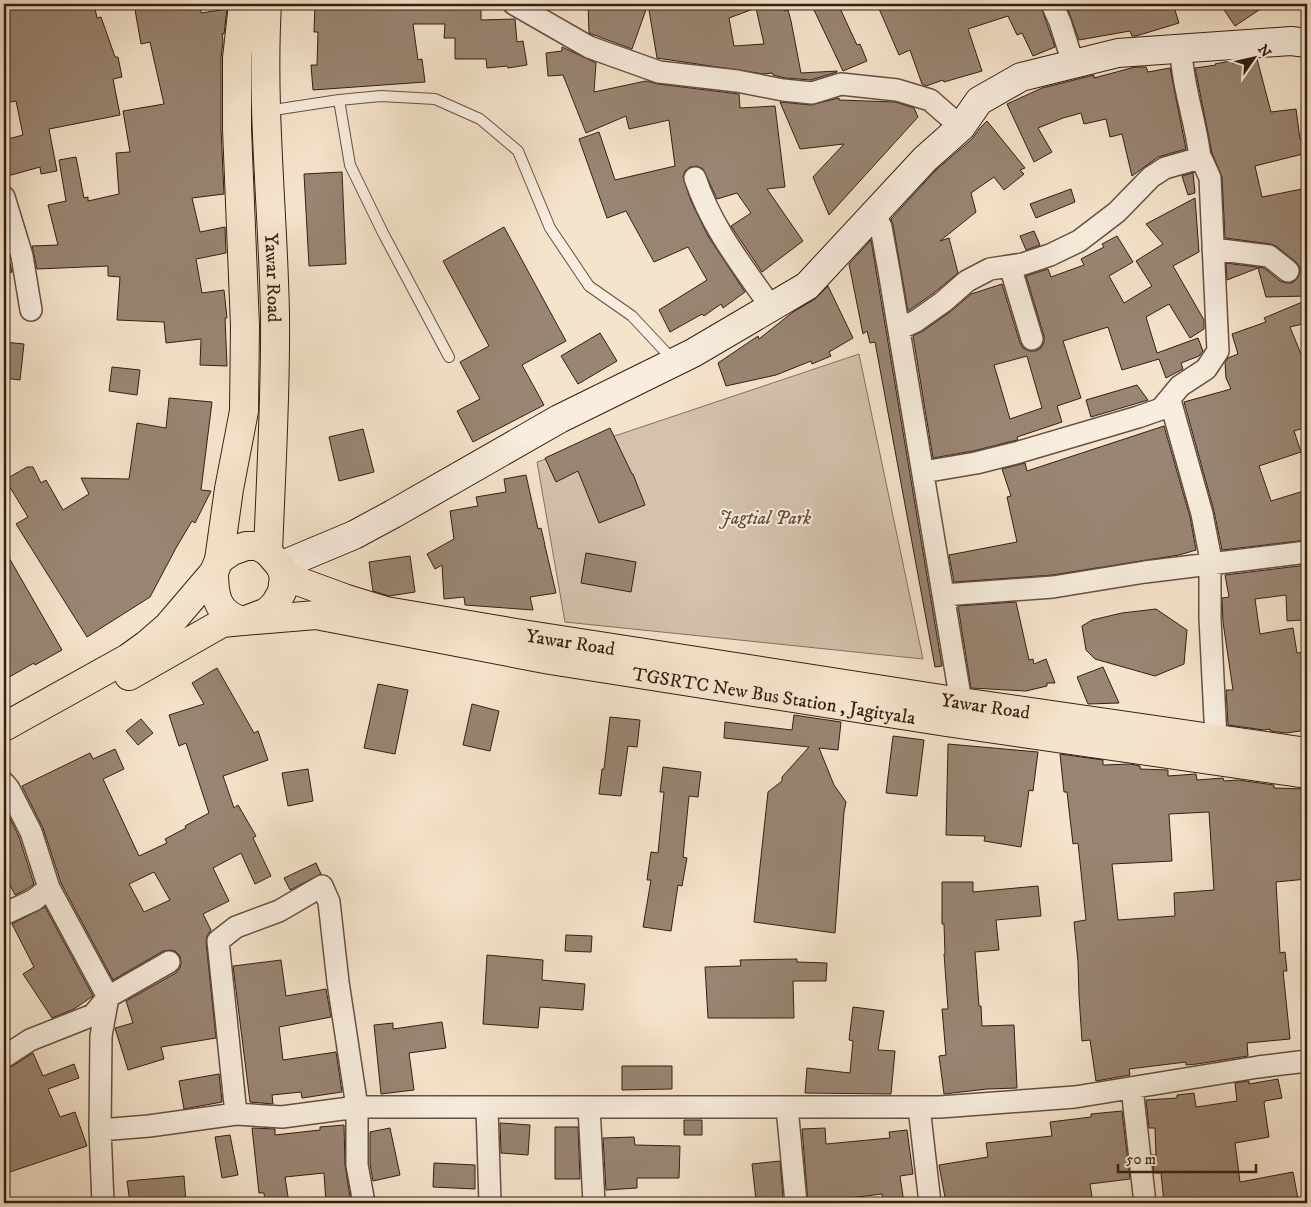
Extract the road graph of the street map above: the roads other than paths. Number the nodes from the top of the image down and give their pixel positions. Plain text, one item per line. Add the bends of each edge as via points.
1 (242, 4) edge
2 (267, 4) edge
3 (514, 4) edge
4 (1052, 4) edge
5 (1307, 43) edge
6 (1181, 49) junction
7 (1073, 63) junction
8 (339, 100) junction
9 (265, 112) junction
10 (961, 127) junction
11 (1200, 158) junction
12 (695, 178) dead end
13 (4, 197) edge
14 (874, 214) junction
15 (1213, 249) junction
16 (1010, 266) junction
17 (1288, 271) dead end
18 (771, 307) junction
19 (31, 310) dead end
20 (899, 328) junction
21 (1032, 339) dead end
22 (449, 357) dead end
23 (674, 362) junction
24 (1170, 400) junction
25 (923, 472) junction
26 (1307, 552) edge
27 (1210, 564) junction
28 (278, 565) junction
29 (217, 566) junction
30 (944, 595) junction
31 (243, 621) junction
32 (961, 713) junction
33 (4, 727) edge
34 (1216, 739) junction
35 (4, 747) edge
36 (1307, 752) edge
37 (1307, 774) edge
38 (4, 783) edge
39 (49, 888) junction
40 (4, 914) edge
41 (169, 962) dead end
42 (108, 997) junction
43 (4, 1057) edge
44 (1307, 1061) edge
45 (1132, 1088) junction
46 (356, 1107) junction
47 (487, 1107) junction
48 (589, 1107) junction
49 (787, 1107) junction
50 (919, 1108) junction
51 (236, 1114) junction
52 (100, 1130) junction
53 (103, 1203) edge
54 (364, 1203) edge
55 (490, 1203) edge
56 (594, 1203) edge
57 (796, 1203) edge
58 (930, 1203) edge
59 (1146, 1203) edge

1 - 29 highway via 237,58 237,129 245,326 244,411
2 - 9 highway, Yawar Road
3 - 10 street via 589,47 659,72 812,93 841,84 897,90 930,100
4 - 7 street
5 - 6 main road via 1291,41
6 - 7 main road via 1118,53
6 - 11 street
7 - 10 main road via 1021,77 978,100
8 - 9 lane
8 - 22 lane via 350,165
8 - 23 lane via 381,96 435,99 480,119 518,151 550,228 589,286 632,316
9 - 28 highway, Yawar Road via 275,314
10 - 14 main road via 925,159
11 - 15 street via 1210,178
11 - 16 street via 1165,168 1151,177 1117,212 1079,241 1050,255
12 - 18 street via 720,233
13 - 19 street via 22,256
14 - 18 main road via 807,286
14 - 20 street via 881,227
15 - 17 street via 1269,256
15 - 24 street via 1218,351 1206,368 1180,386
16 - 20 street via 990,269 967,281 929,313
16 - 21 street
18 - 23 main road
20 - 25 street
23 - 28 main road via 559,419 362,530
24 - 25 street via 1161,409 1016,454
24 - 27 street via 1202,514
25 - 30 street
26 - 27 street
27 - 30 street via 1053,587
27 - 34 street
28 - 29 highway via 258,546 246,546 232,551
28 - 31 highway via 282,592 275,604 267,612
28 - 32 highway, Yawar Road via 344,598 386,611
29 - 31 highway via 214,589 217,600 223,610
29 - 33 highway via 168,626 146,646
30 - 32 street
31 - 32 highway, TGSRTC New Bus Station , Jagityala via 316,615 550,660
31 - 35 highway via 222,623
32 - 34 highway, Yawar Road
32 - 37 highway, TGSRTC New Bus Station , Jagityala
34 - 36 highway, Yawar Road
38 - 39 street via 31,832
39 - 40 street via 34,900
39 - 42 street
41 - 42 street
42 - 43 street via 93,1014 30,1040
42 - 52 street via 101,1036
44 - 45 street
45 - 50 street via 1075,1097
45 - 59 street
46 - 47 street
46 - 51 street via 282,1117
46 - 51 street via 329,902 322,886 279,911 236,927 218,941
46 - 54 street via 357,1165
47 - 48 street
47 - 55 street
48 - 49 street
48 - 56 street
49 - 50 street
49 - 57 street
50 - 58 street
51 - 52 street
52 - 53 street

